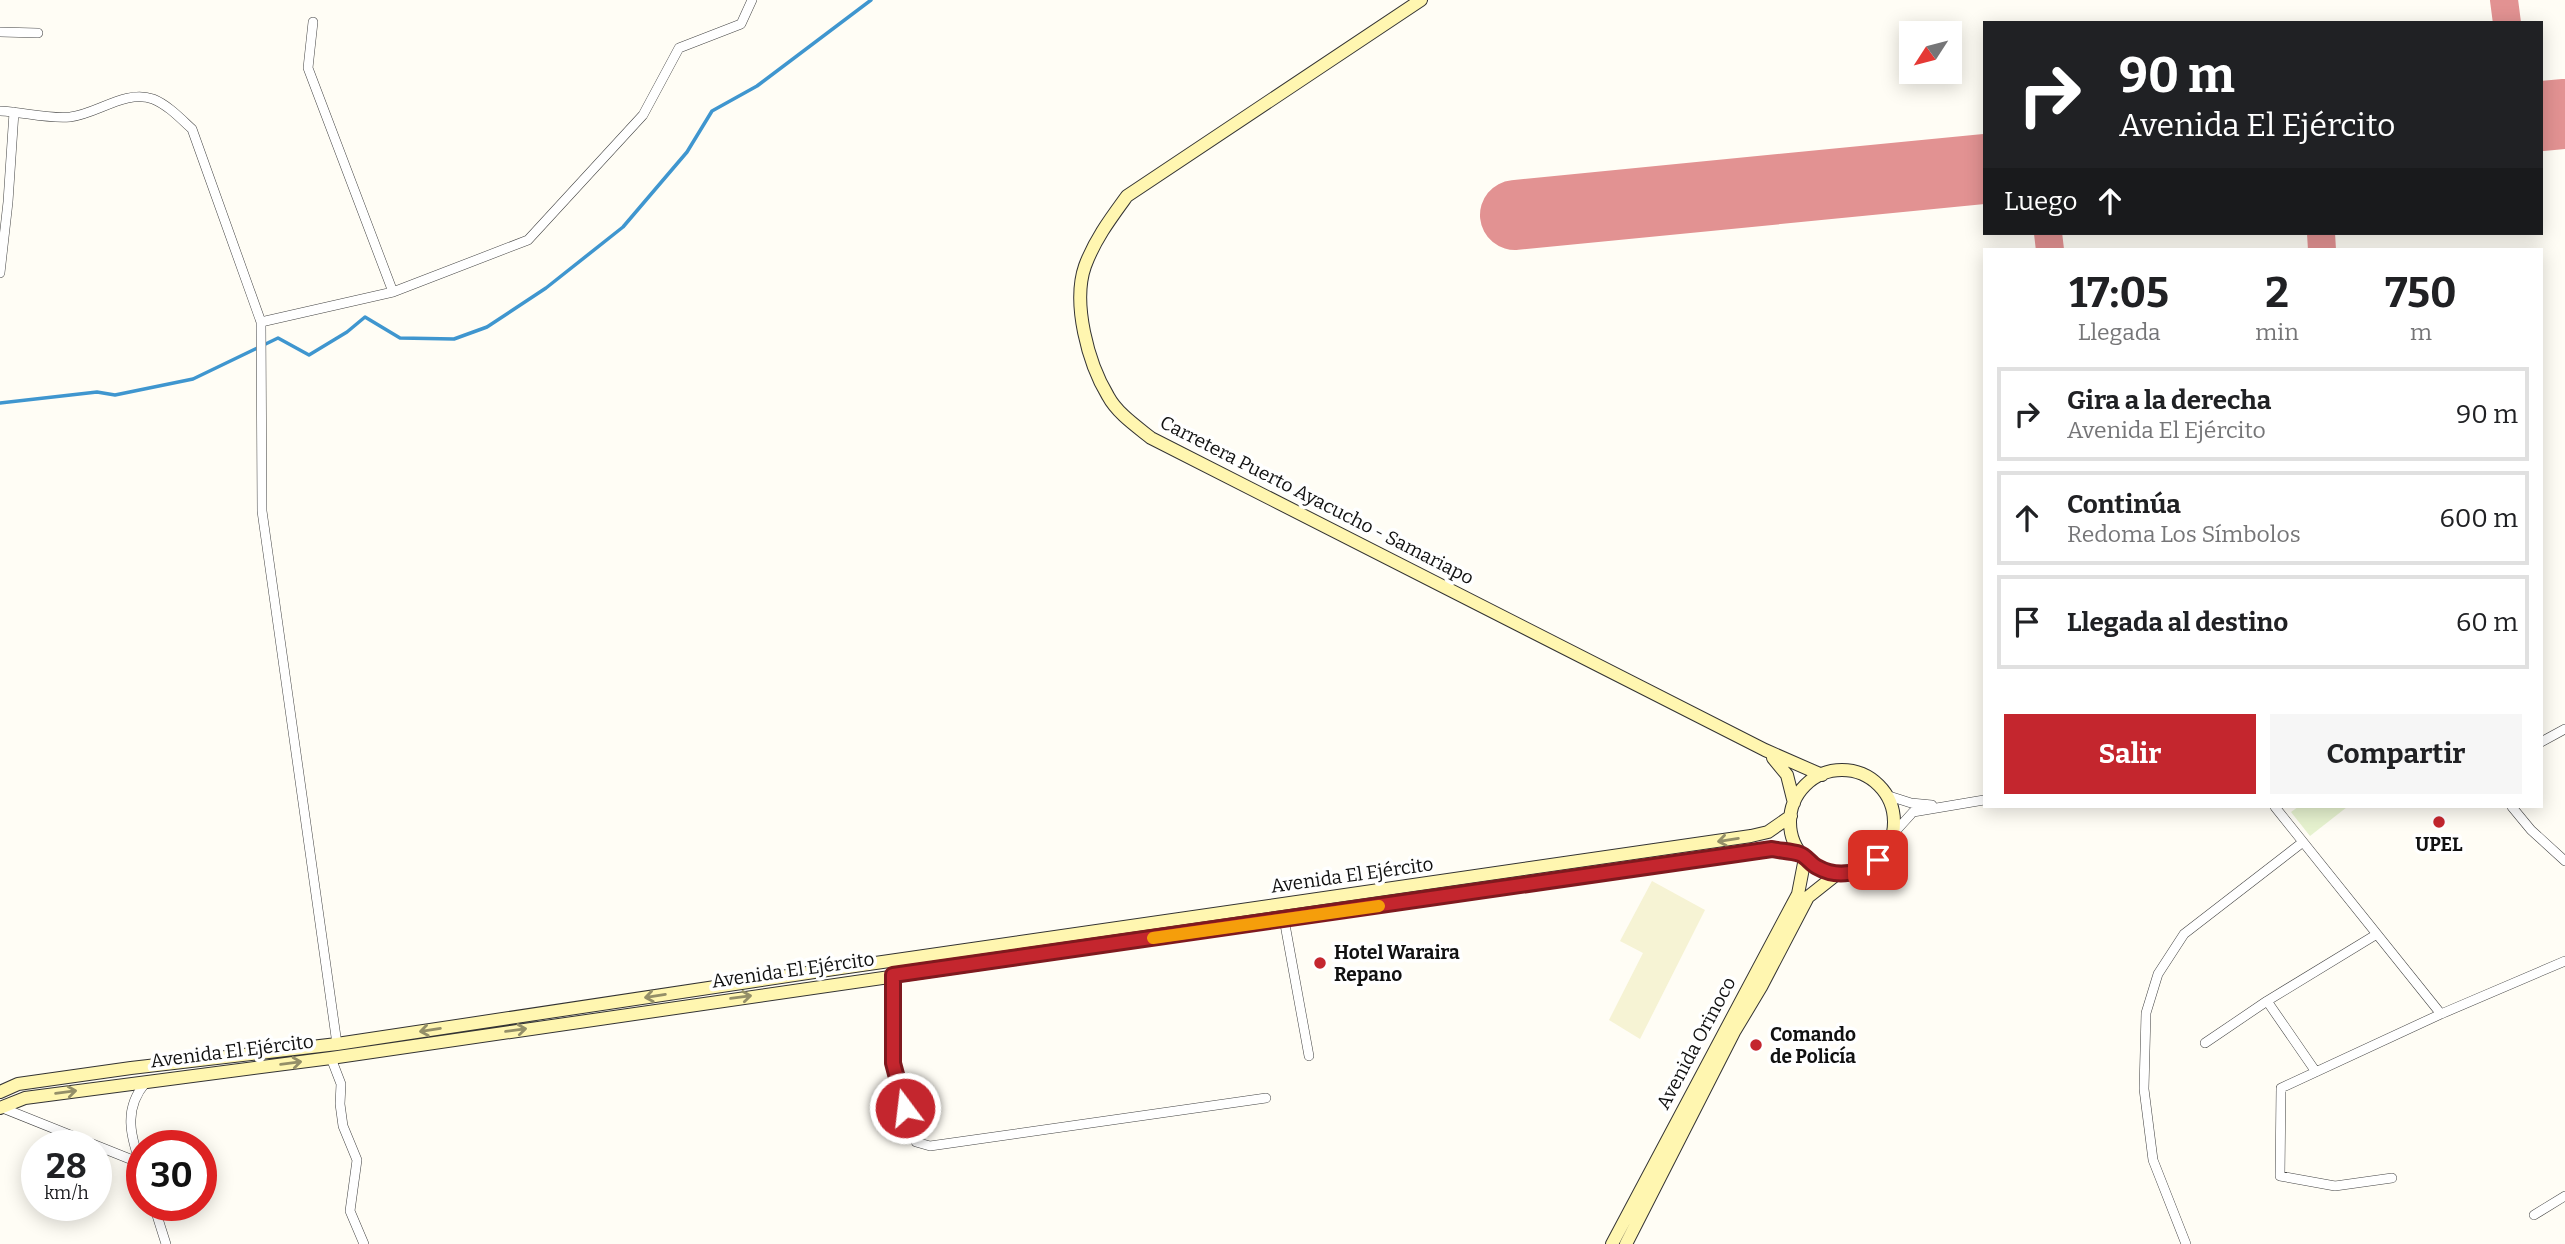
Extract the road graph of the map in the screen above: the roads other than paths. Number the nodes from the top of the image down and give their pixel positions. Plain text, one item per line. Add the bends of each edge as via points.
1 (752, 0) edge
2 (1421, 0) edge
3 (313, 22) dead end
4 (0, 32) edge
5 (38, 33) dead end
6 (0, 111) edge
7 (14, 112) junction
8 (0, 273) edge
9 (393, 292) junction
10 (261, 322) junction
11 (2565, 729) edge
12 (2543, 741) edge
13 (1765, 750) junction
14 (1822, 775) junction
15 (1886, 795) junction
16 (1983, 800) edge
17 (1941, 806) junction
18 (2276, 808) edge
19 (2513, 808) edge
20 (1793, 809) junction
21 (1893, 834) junction
22 (2303, 842) junction
23 (1804, 856) junction
24 (2565, 861) edge
25 (1838, 874) junction
26 (1284, 919) junction
27 (2377, 934) junction
28 (2565, 961) edge
29 (893, 975) junction
30 (2267, 1001) junction
31 (2441, 1014) junction
32 (337, 1044) junction
33 (2205, 1044) dead end
34 (1309, 1056) dead end
35 (331, 1058) junction
36 (2316, 1072) junction
37 (146, 1082) junction
38 (0, 1091) edge
39 (1266, 1098) dead end
40 (0, 1108) edge
41 (132, 1130) edge
42 (126, 1160) edge
43 (2392, 1178) dead end
44 (2565, 1196) edge
45 (2534, 1215) dead end
46 (158, 1221) edge
47 (166, 1244) edge
48 (364, 1244) edge
49 (1612, 1244) edge
50 (1626, 1244) edge
51 (2186, 1244) edge

1 - 9 street via 741,24 679,48 643,115 528,240
2 - 13 street, Carretera Puerto Ayacucho - Samariapo via 1127,196 1102,230 1084,268 1083,338 1108,398 1151,438
3 - 9 street via 308,68
4 - 5 street
6 - 7 street
7 - 8 street
7 - 10 street via 73,117 129,98 153,99 172,111 192,129
9 - 10 street
10 - 32 street via 262,511
11 - 12 street
13 - 14 street, Carretera Puerto Ayacucho - Samariapo
13 - 20 street, Carretera Puerto Ayacucho - Samariapo via 1787,775
14 - 15 street via 1857,773
14 - 20 street via 1801,791
15 - 17 street
15 - 21 street via 1894,814
16 - 17 street
17 - 21 street via 1913,812
18 - 22 street
19 - 24 street
20 - 23 street via 1793,836
20 -> 32 street, Avenida El Ejército via 1768,832 1751,836
21 - 25 street via 1888,848 1872,864
22 - 27 street
22 - 51 street via 2184,934 2158,974 2146,1013 2144,1089 2153,1160
23 - 25 street via 1820,869
23 - 26 street, Avenida El Ejército via 1772,849
23 - 49 street, Avenida Orinoco via 1798,894
25 - 50 street, Avenida Orinoco via 1808,897
26 - 29 street, Avenida El Ejército
26 - 34 street
27 - 30 street
27 - 31 street
28 - 31 street
35 -> 29 street, Avenida El Ejército
29 - 39 street via 893,1063 916,1142 930,1146
30 - 33 street
30 - 36 street
31 - 36 street
32 - 38 street, Avenida El Ejército via 81,1075
37 -> 35 street, Avenida El Ejército
35 - 48 street via 341,1084 343,1126 357,1160 350,1211
36 - 43 street via 2281,1088 2280,1176 2335,1186
40 -> 37 street, Avenida El Ejército via 25,1098
37 - 41 street via 132,1101
40 - 42 street
44 - 45 street
46 - 47 street

